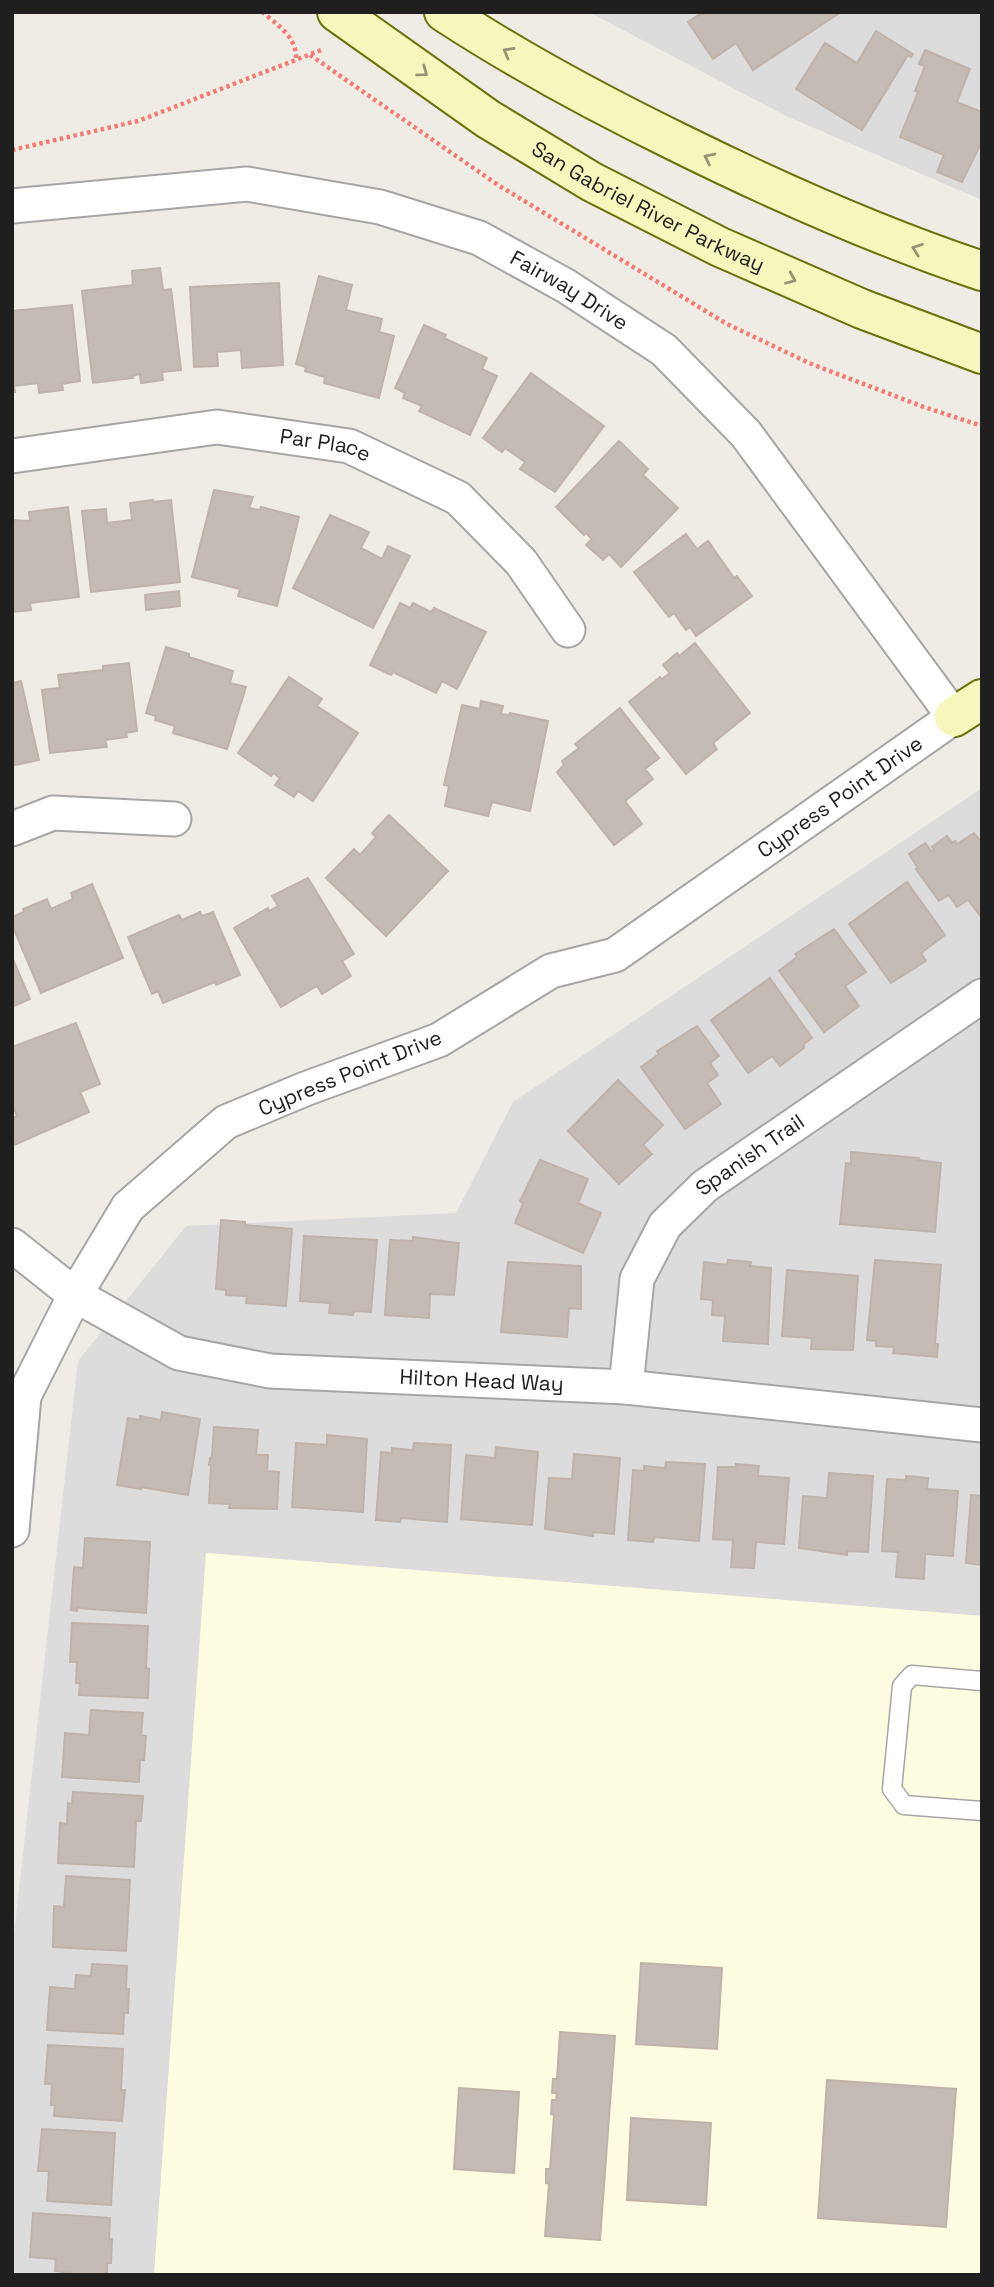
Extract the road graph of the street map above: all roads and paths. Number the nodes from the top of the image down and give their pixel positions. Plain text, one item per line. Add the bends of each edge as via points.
1 (337, 12) edge
2 (444, 12) edge
3 (263, 13) edge
4 (310, 54) dead end
5 (12, 150) edge
6 (12, 206) edge
7 (982, 271) edge
8 (982, 354) edge
9 (982, 426) edge
10 (12, 456) edge
11 (568, 631) dead end
12 (968, 708) edge
13 (174, 819) dead end
14 (12, 829) edge
15 (982, 996) edge
16 (12, 1245) edge
17 (75, 1295) junction
18 (626, 1387) junction
19 (982, 1425) edge
20 (12, 1530) edge
21 (982, 1681) edge
22 (982, 1811) edge

1 -> 8 main road, San Gabriel River Parkway via 488,119 592,181 732,253
7 -> 2 main road via 772,189 592,100
3 - 5 path via 293,44 296,60 138,121
4 - 9 path via 498,185 727,324 809,363
6 - 12 street, Fairway Drive via 247,184 380,207 479,237 566,286 664,350 746,434
10 - 11 street, Par Place via 217,427 349,446 458,498 521,562
12 - 17 street, Cypress Point Drive via 615,955 551,971 439,1040 226,1122 128,1207
13 - 14 street via 53,813
15 - 18 street, Spanish Trail via 705,1186 665,1225 637,1279
16 - 17 street, Hilton Head Way
17 - 18 street, Hilton Head Way via 179,1353 270,1371
17 - 20 street, Cypress Point Drive via 24,1396
18 - 19 street, Hilton Head Way
21 - 22 lane via 912,1675 902,1686 892,1789 904,1805

